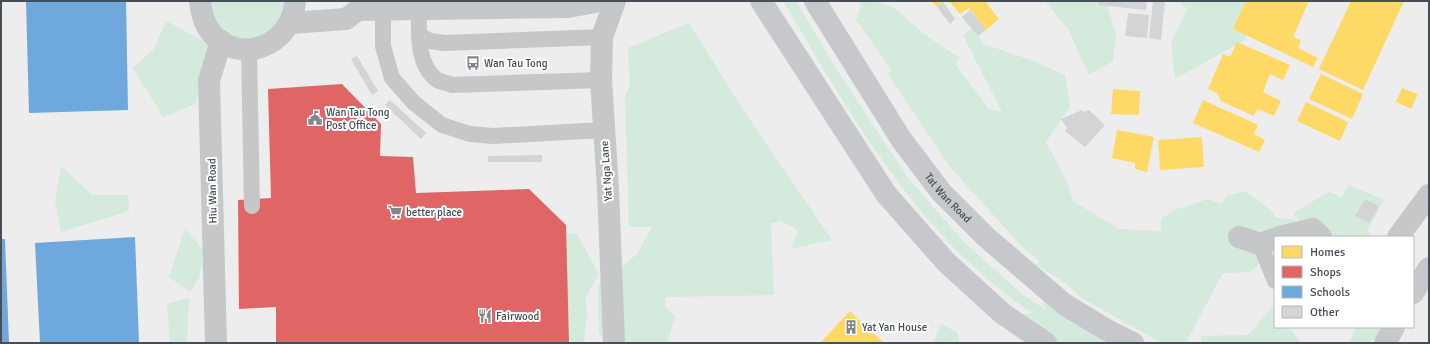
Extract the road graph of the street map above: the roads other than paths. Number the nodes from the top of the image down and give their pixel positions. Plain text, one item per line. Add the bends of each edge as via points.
1 (200, 1) edge
2 (295, 1) edge
3 (601, 1) edge
4 (616, 1) edge
5 (761, 1) edge
6 (815, 1) edge
7 (354, 5) edge
8 (383, 10) junction
9 (419, 10) junction
10 (290, 23) junction
11 (419, 35) junction
12 (602, 37) junction
13 (220, 41) junction
14 (249, 50) junction
15 (601, 80) junction
16 (603, 130) junction
17 (1429, 195) edge
18 (252, 206) dead end
19 (1284, 236) edge
20 (1320, 236) edge
21 (1399, 236) edge
22 (1239, 237) dead end
23 (1267, 241) edge
24 (1429, 268) edge
25 (1274, 276) edge
26 (1414, 291) edge
27 (1393, 328) edge
28 (216, 343) edge
29 (614, 343) edge
30 (1046, 343) edge
31 (1133, 343) edge
32 (1385, 343) edge

1 - 13 street via 202,16 209,30
2 - 10 street
3 - 9 street via 568,7
4 - 12 street, Yat Nga Lane
5 - 30 main road via 886,194 946,262 1003,314
6 - 31 main road, Tat Wan Road via 901,139 941,192 986,237 1064,304 1104,329
7 - 8 street
7 - 10 street via 346,19
8 - 9 street
8 - 16 lane via 383,46 392,78 414,103 442,125 470,134 493,136
9 - 11 lane
10 - 14 street via 285,32 264,47
11 - 12 lane via 430,41 444,43
11 - 15 lane via 425,66 438,80 452,85
12 - 15 street, Yat Nga Lane
13 - 14 street
13 - 28 street, Hiu Wan Road via 209,81
14 - 18 lane
15 - 16 street, Yat Nga Lane
16 - 29 street, Yat Nga Lane
17 - 21 street
19 - 20 street via 1313,229
22 - 23 street
23 - 25 lane
24 - 26 main road
27 - 32 main road

